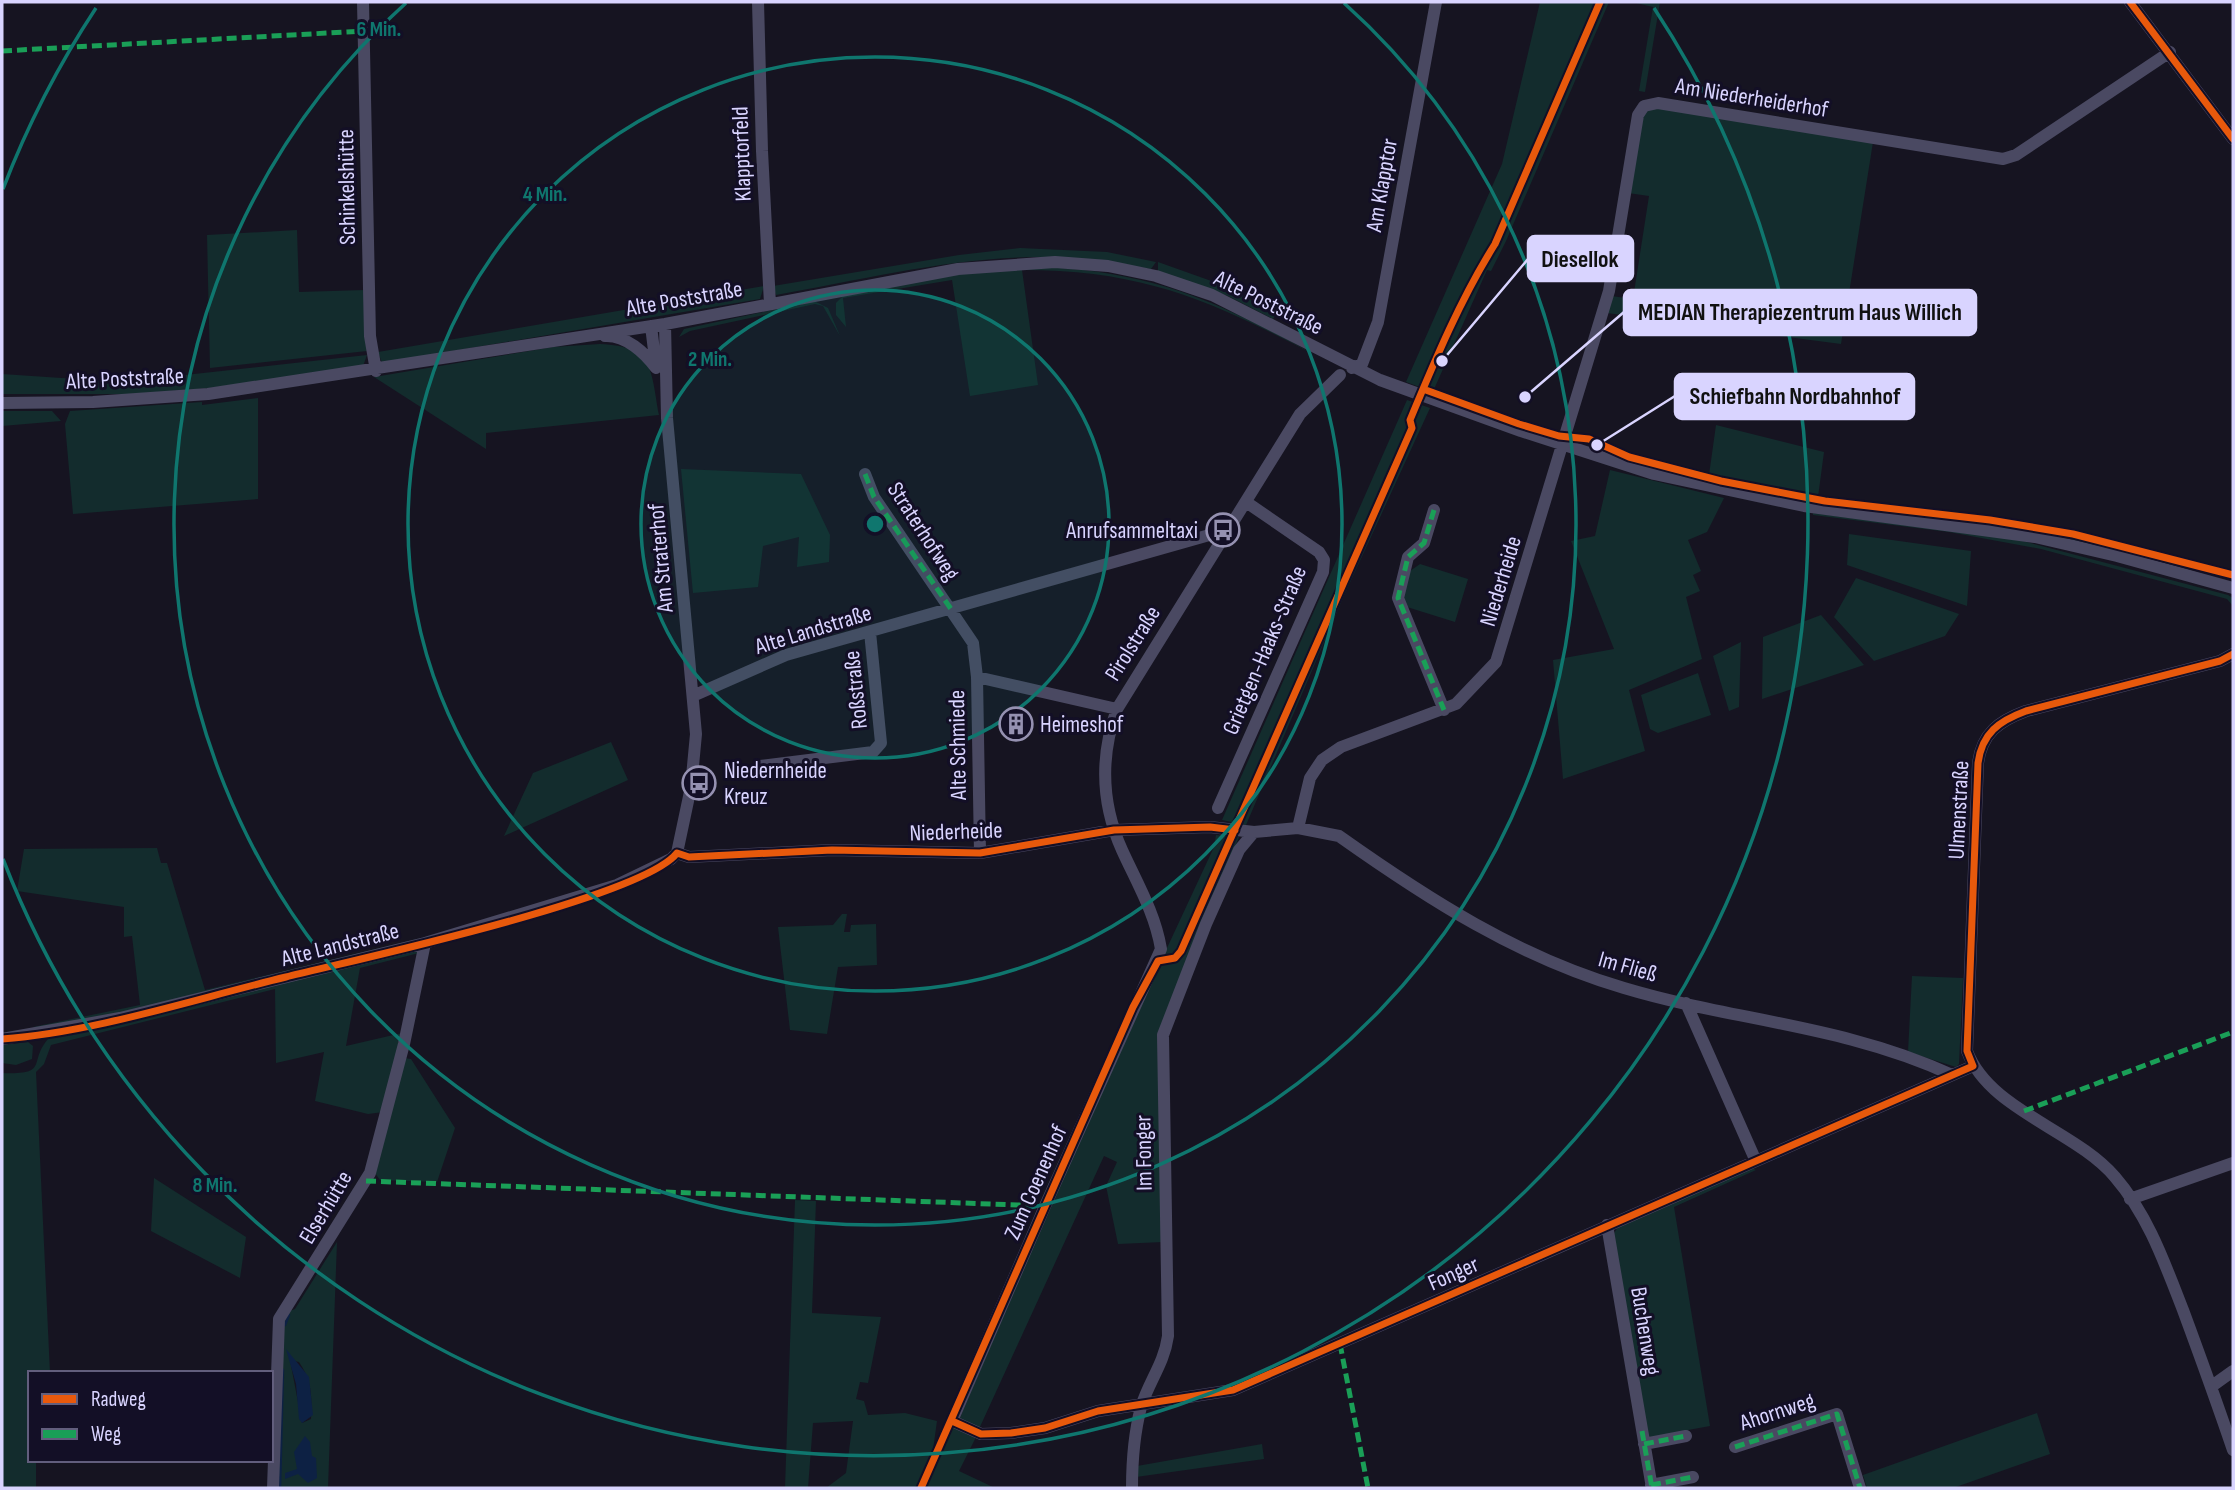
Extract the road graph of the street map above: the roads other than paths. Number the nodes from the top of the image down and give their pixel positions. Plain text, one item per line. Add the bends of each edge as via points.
1 (363, 2) edge
2 (758, 2) edge
3 (1436, 2) edge
4 (2130, 2) edge
5 (2170, 52) junction
6 (2233, 139) edge
7 (770, 304) junction
8 (658, 325) junction
9 (573, 338) junction
10 (656, 368) junction
11 (1352, 369) junction
12 (376, 371) junction
13 (1340, 375) dead end
14 (2, 403) edge
15 (667, 418) junction
16 (1562, 444) junction
17 (865, 474) dead end
18 (1246, 502) junction
19 (1434, 510) dead end
20 (1227, 530) junction
21 (2233, 588) edge
22 (951, 609) junction
23 (870, 632) junction
24 (2233, 654) edge
25 (977, 677) junction
26 (695, 695) junction
27 (1117, 709) junction
28 (1444, 710) junction
29 (760, 766) dead end
30 (1219, 808) dead end
31 (1298, 828) junction
32 (1114, 830) junction
33 (1254, 832) junction
34 (677, 853) junction
35 (980, 853) junction
36 (425, 943) junction
37 (1686, 1003) junction
38 (2, 1039) edge
39 (1972, 1066) junction
40 (1952, 1074) junction
41 (1755, 1159) junction
42 (2232, 1168) edge
43 (2130, 1199) junction
44 (1607, 1225) junction
45 (2233, 1371) edge
46 (2212, 1386) junction
47 (1142, 1405) junction
48 (953, 1421) joint
49 (1686, 1436) dead end
50 (1644, 1444) junction
51 (1735, 1447) dead end
52 (2233, 1450) edge
53 (1693, 1478) dead end
54 (1651, 1486) edge
55 (272, 1488) edge
56 (1132, 1488) edge
57 (1860, 1488) edge

1 - 12 street, Schinkelshütte via 370,336
2 - 7 street, Klapptorfeld
3 - 11 street, Am Klapptor via 1378,322 1362,364
4 - 5 street
5 - 6 street
5 - 16 street, Am Niederheiderhof via 2016,155 2003,159 1658,103 1644,106 1638,115 1609,290
7 - 8 street, Alte Poststraße
7 - 11 street, Alte Poststraße via 958,269 1055,262 1108,267 1156,276 1212,295
8 - 9 street, Alte Poststraße
8 - 10 street, Am Straterhof
8 - 15 street, Am Straterhof
9 - 10 street via 612,336 644,351
9 - 12 street, Alte Poststraße
10 - 15 street, Am Straterhof
11 - 16 street, Alte Poststraße
12 - 14 street, Alte Poststraße via 208,394
13 - 18 street via 1300,414
15 - 26 street, Am Straterhof
16 - 21 street, Alte Poststraße via 1654,474 1760,498 1996,530 2117,555
16 - 28 street, Niederheide via 1496,662 1456,704
17 - 22 street, Straterhofweg via 874,498
18 - 20 street
18 - 30 street, Grietgen-Haaks-Straße via 1319,552 1323,572
19 - 28 street via 1424,542 1408,557 1398,598
20 - 22 street, Alte Landstraße
20 - 27 street, Pirolstraße
22 - 23 street, Alte Landstraße
22 - 25 street, Alte Schmiede via 973,643
23 - 26 street, Alte Landstraße via 786,655
23 - 29 street, Roßstraße via 881,743 873,752
24 - 39 street, Ulmenstraße via 2026,711 2000,723 1986,737 1978,763 1967,1051
25 - 27 street, Alte Schmiede
25 - 35 street, Alte Schmiede
26 - 34 street via 694,764
27 - 32 street, Pirolstraße via 1103,759
28 - 31 street, Niederheide via 1341,747 1321,760 1310,778
31 - 33 street, Niederheide
31 - 37 street, Im Fließ via 1339,836 1441,905 1542,960 1626,989
32 - 33 street, Niederheide via 1210,827
32 - 35 street, Niederheide
32 - 48 street, Zum Coenenhof via 1150,907 1161,949
33 - 47 street, Im Fonger via 1233,862 1163,1035 1169,1311 1165,1355
34 - 35 street, Niederheide via 689,857 832,850
34 - 36 street, Alte Landstraße via 649,873 617,885
36 - 38 street, Alte Landstraße via 120,1018
36 - 55 street, Elserhütte via 370,1173 279,1319
37 - 40 street, Im Fließ via 1850,1038
37 - 41 street
39 - 40 street
39 - 43 street via 1999,1093 2087,1150
40 - 41 street, Fonger
41 - 44 street, Fonger
42 - 43 street
43 - 46 street via 2159,1247
44 - 47 street, Fonger via 1233,1390
44 - 50 street, Buchenweg
45 - 46 street
46 - 52 street
47 - 48 street, Fonger via 1011,1433 981,1434
47 - 56 street, Im Fonger via 1132,1453
49 - 50 street
50 - 54 street, Buchenweg
51 - 57 street, Ahornweg via 1837,1414
53 - 54 street, Buchenweg

